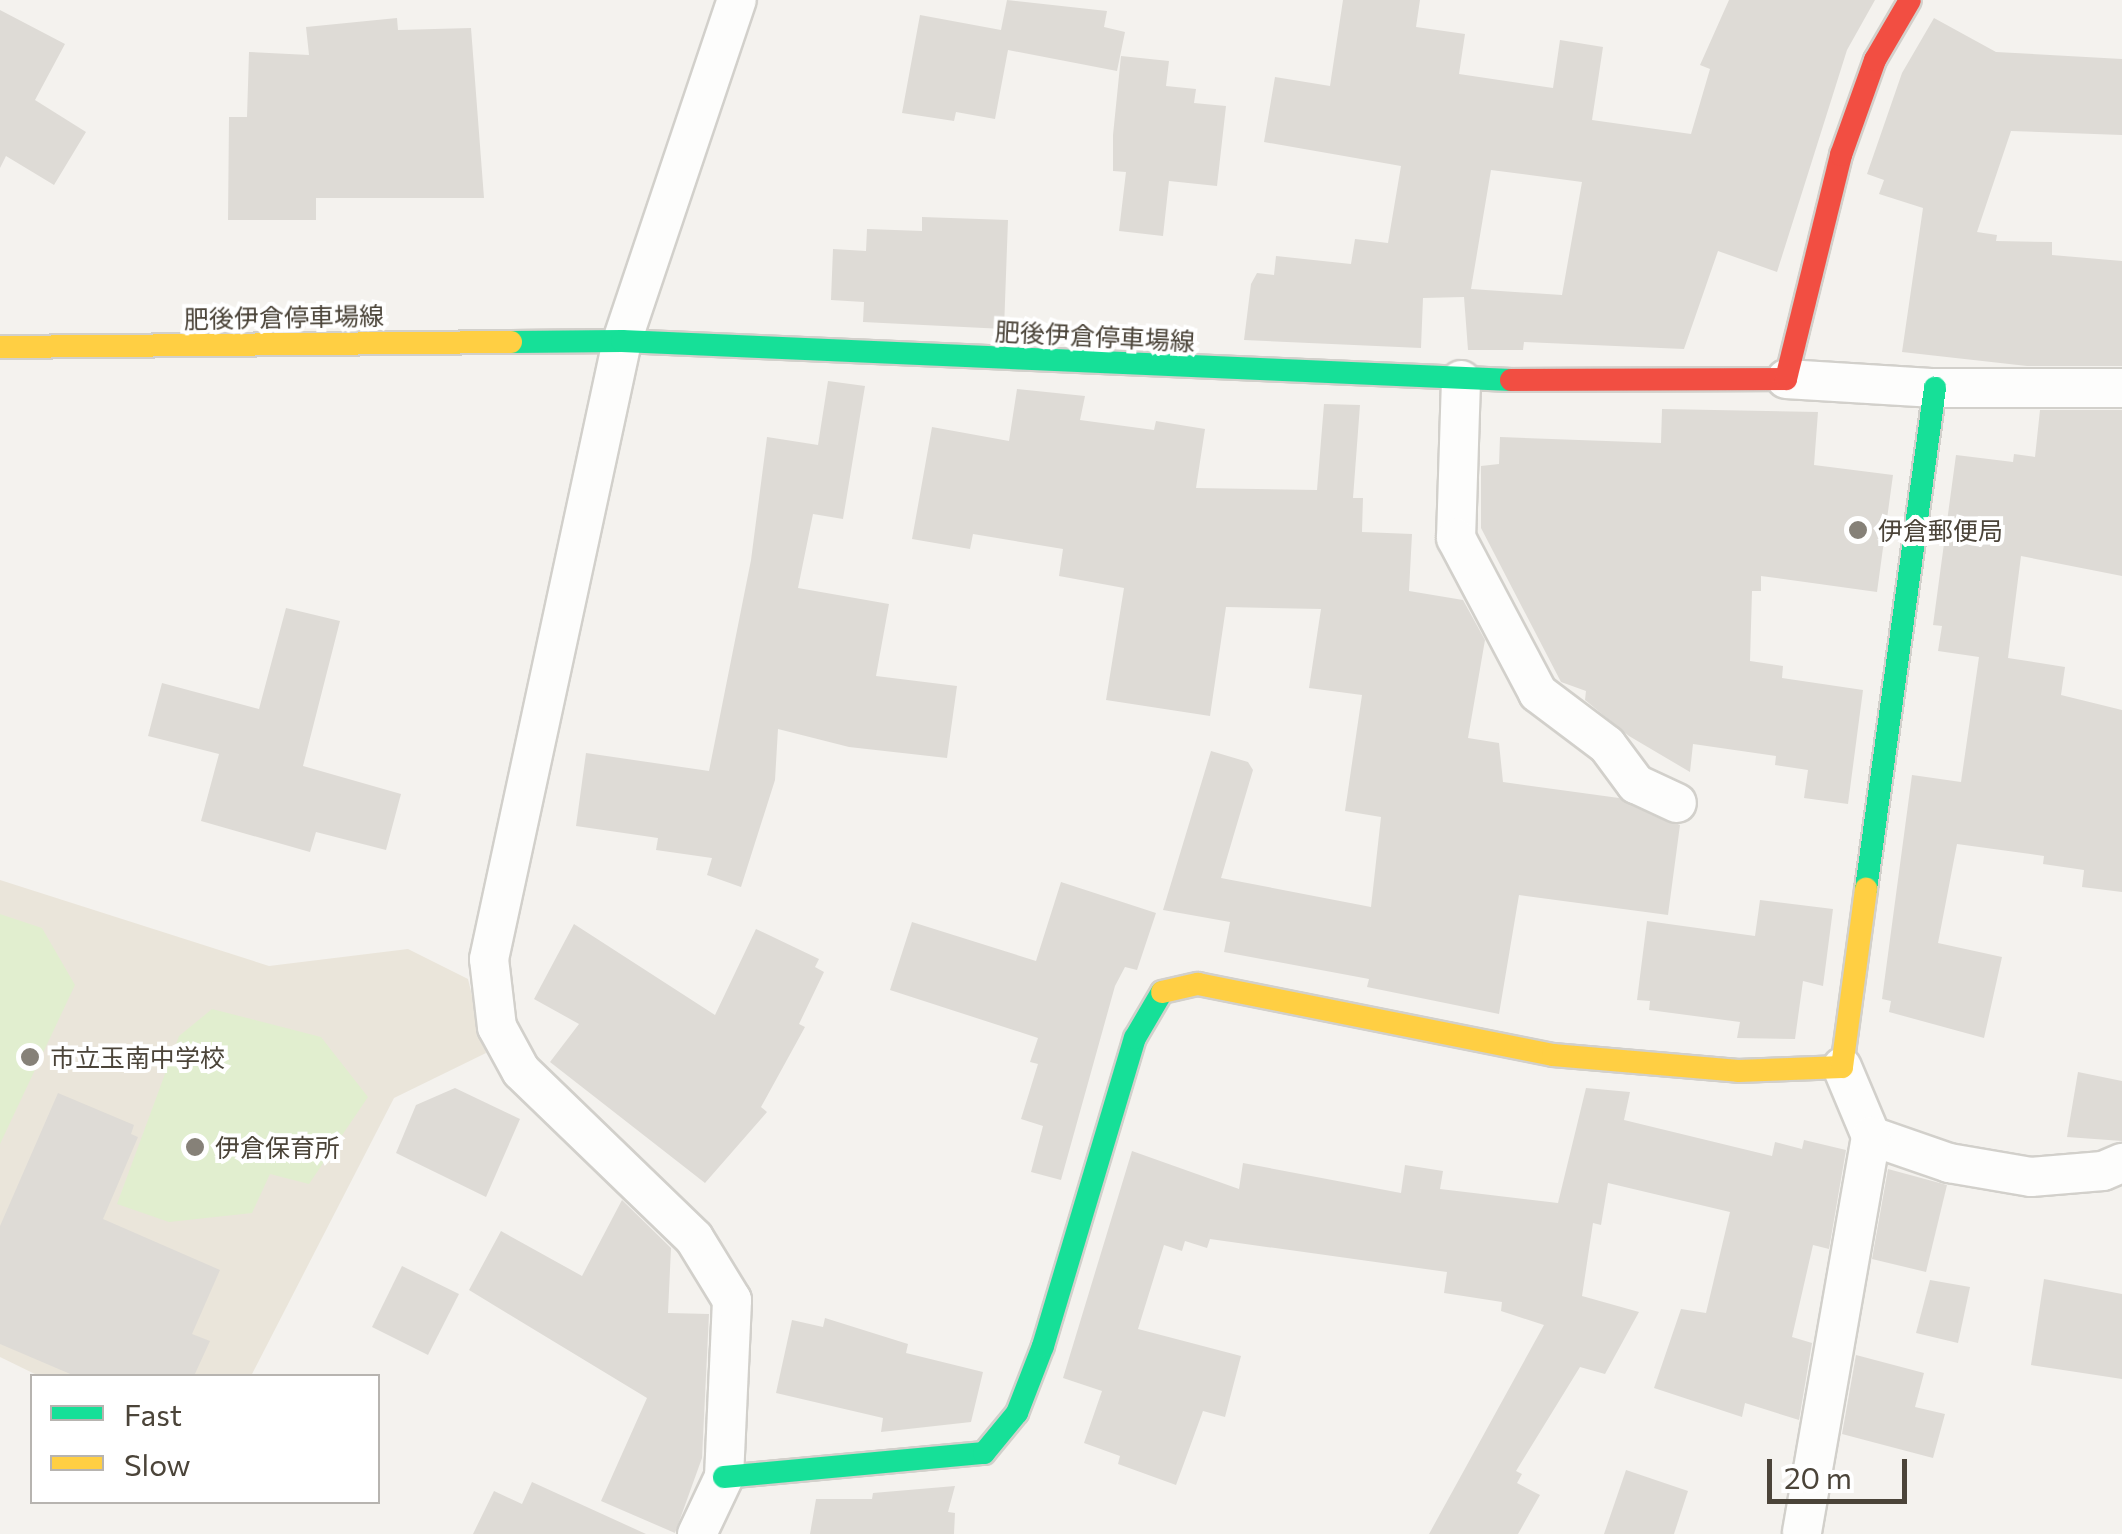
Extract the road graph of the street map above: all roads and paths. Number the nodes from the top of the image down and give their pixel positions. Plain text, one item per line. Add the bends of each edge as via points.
1 (737, 0) edge
2 (1910, 0) edge
3 (622, 341) junction
4 (0, 347) edge
5 (1786, 379) junction
6 (1461, 380) junction
7 (1934, 388) junction
8 (2122, 388) edge
9 (1677, 803) dead end
10 (1842, 1067) junction
11 (1871, 1136) junction
12 (2122, 1163) edge
13 (724, 1478) junction
14 (1802, 1532) edge
15 (697, 1534) edge

1 - 3 street
2 - 5 main road via 1875,60 1841,155
3 - 4 main road, 肥後伊倉停車場線
3 - 6 main road, 肥後伊倉停車場線
3 - 13 street via 489,958 497,1027 521,1071 694,1238 732,1300
5 - 6 main road, 肥後伊倉停車場線
5 - 7 street
6 - 9 street via 1456,538 1538,693 1608,745 1636,784
7 - 8 street
7 - 10 main road
10 - 11 street
10 - 13 main road via 1738,1071 1553,1055 1198,984 1156,994 1136,1038 1043,1346 1016,1413 984,1453
11 - 12 street via 1949,1163 2031,1177 2103,1172
11 - 14 street
13 - 15 street

